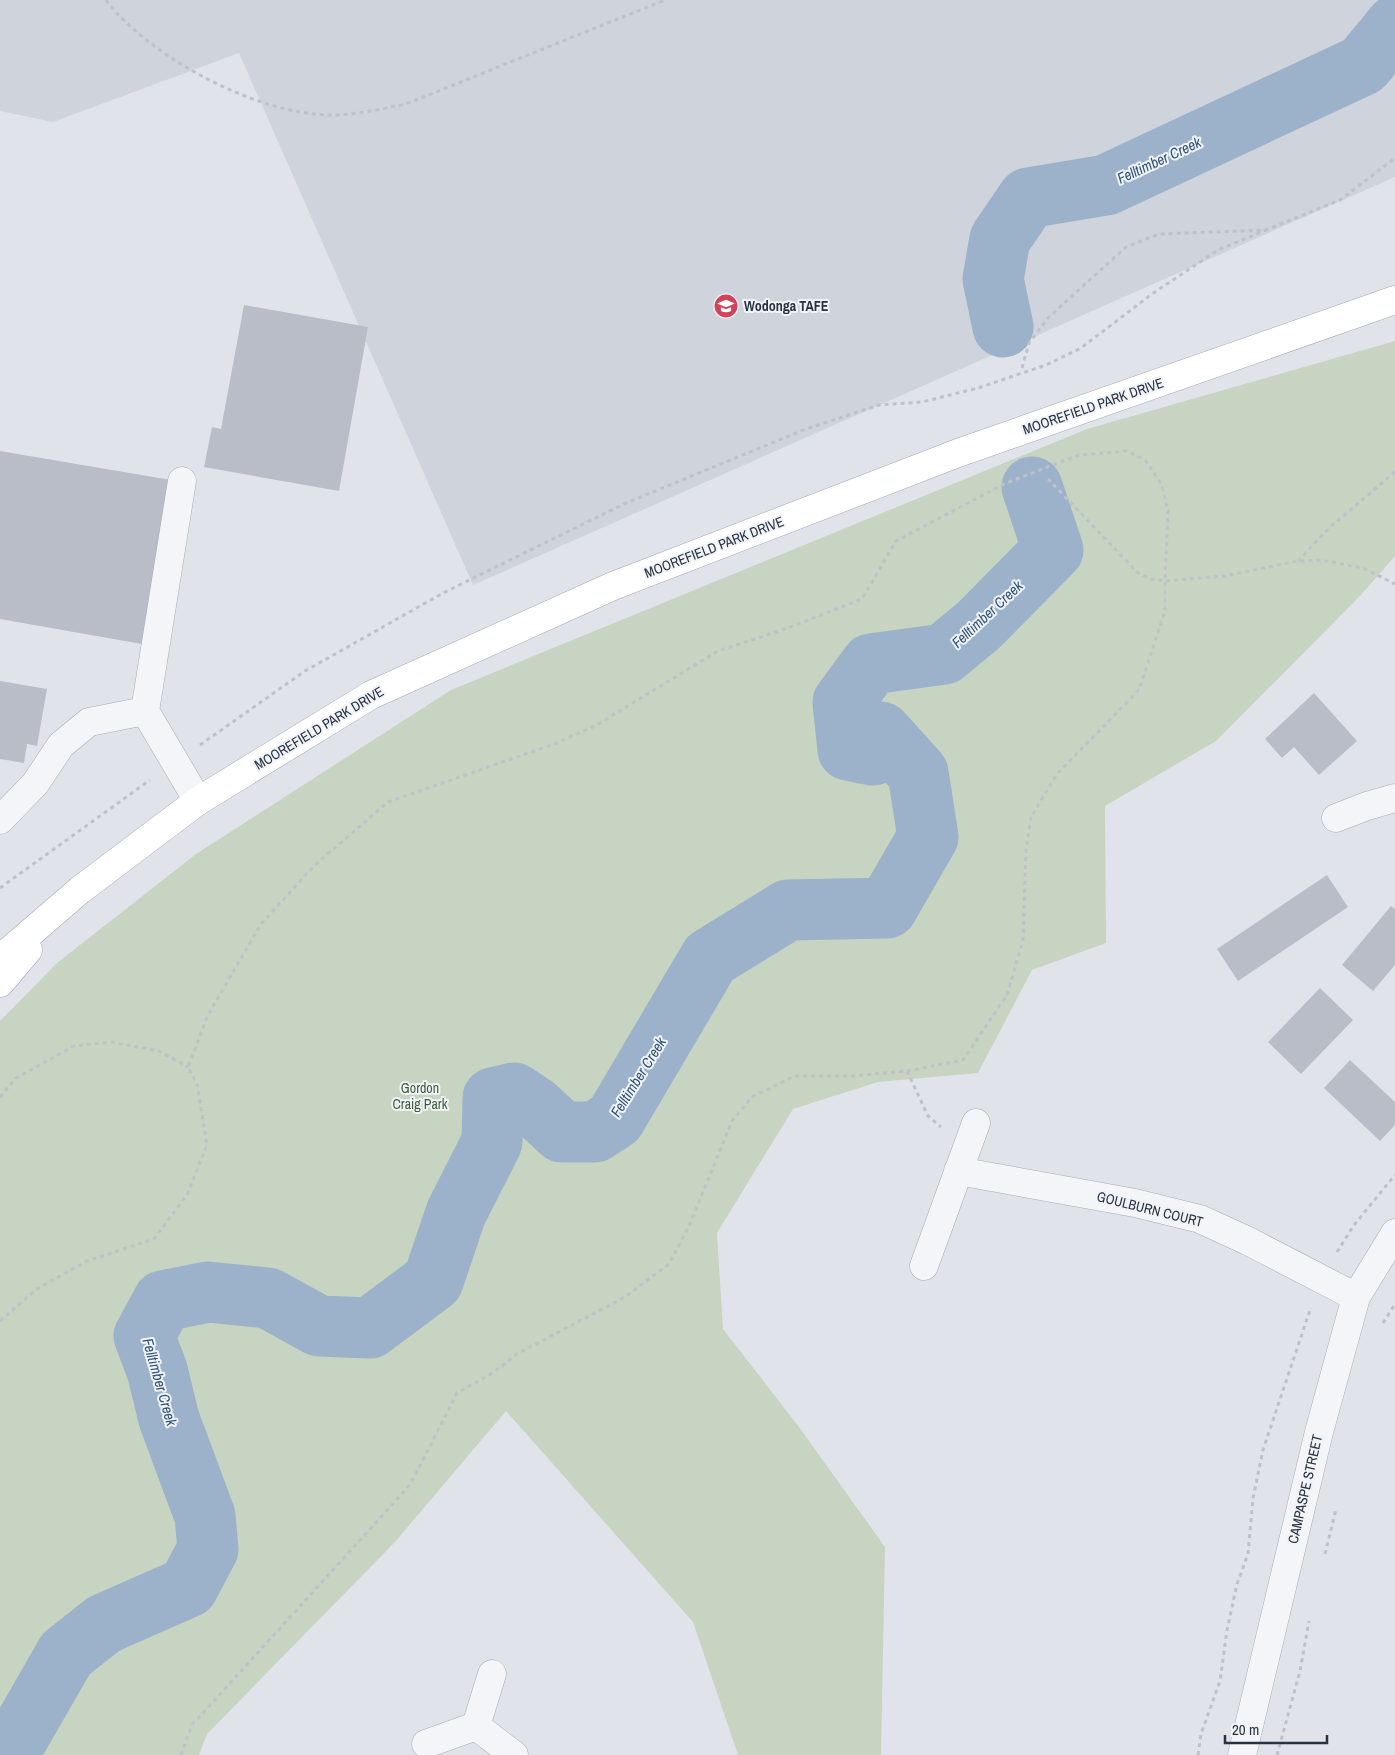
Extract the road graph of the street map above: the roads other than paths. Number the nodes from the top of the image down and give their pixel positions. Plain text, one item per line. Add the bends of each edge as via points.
1 (1395, 300) edge
2 (182, 481) dead end
3 (145, 711) junction
4 (1395, 798) edge
5 (198, 801) junction
6 (1336, 818) dead end
7 (0, 820) edge
8 (80, 890) junction
9 (0, 959) edge
10 (0, 983) edge
11 (976, 1123) dead end
12 (962, 1160) junction
13 (1395, 1233) edge
14 (924, 1266) dead end
15 (1356, 1297) junction
16 (492, 1674) dead end
17 (476, 1726) junction
18 (426, 1744) dead end
19 (514, 1755) edge
20 (1242, 1755) edge

1 - 5 main road, MOOREFIELD PARK DRIVE via 958,453 613,586 371,695
2 - 3 street
3 - 5 street
3 - 7 street via 89,722 61,745 35,784
4 - 6 street
5 - 8 main road, MOOREFIELD PARK DRIVE
8 - 9 main road, MOOREFIELD PARK DRIVE
8 - 10 main road, MOOREFIELD PARK DRIVE
11 - 12 street
12 - 14 street
12 - 15 street, GOULBURN COURT via 1200,1219
13 - 15 street, CAMPASPE STREET
15 - 20 street, CAMPASPE STREET via 1317,1441
16 - 17 street
17 - 18 street
17 - 19 street

